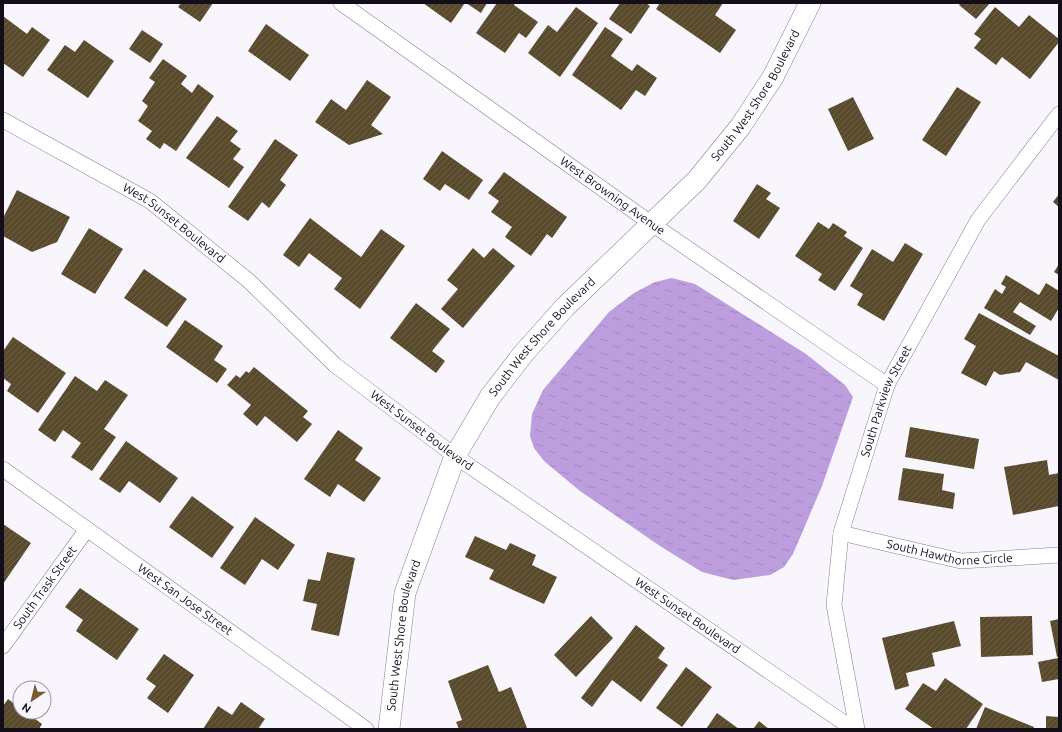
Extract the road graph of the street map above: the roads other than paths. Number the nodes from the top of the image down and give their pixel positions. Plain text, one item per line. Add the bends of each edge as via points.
1 (341, 3) edge
2 (810, 3) edge
3 (1059, 114) edge
4 (3, 120) edge
5 (652, 224) junction
6 (887, 385) junction
7 (455, 456) junction
8 (3, 470) edge
9 (87, 529) junction
10 (841, 532) junction
11 (1059, 555) edge
12 (3, 646) edge
13 (366, 729) edge
14 (389, 729) edge
15 (853, 729) edge
16 (857, 729) edge

1 - 5 street, West Browning Avenue
2 - 5 street, South West Shore Boulevard via 774,78 740,126 697,180
3 - 6 street, South Parkview Street via 978,220
4 - 7 street, West Sunset Boulevard via 150,201 249,281 335,365
5 - 6 street, West Browning Avenue
5 - 7 street, South West Shore Boulevard via 565,307 523,354 490,397
6 - 10 street, South Parkview Street
7 - 14 street, South West Shore Boulevard via 405,593
7 - 15 street, West Sunset Boulevard
8 - 9 street, West San Jose Street
9 - 12 street, South Trask Street
9 - 13 street, West San Jose Street
10 - 11 street, South Hawthorne Circle via 961,561
10 - 16 street, South Parkview Street via 834,605

